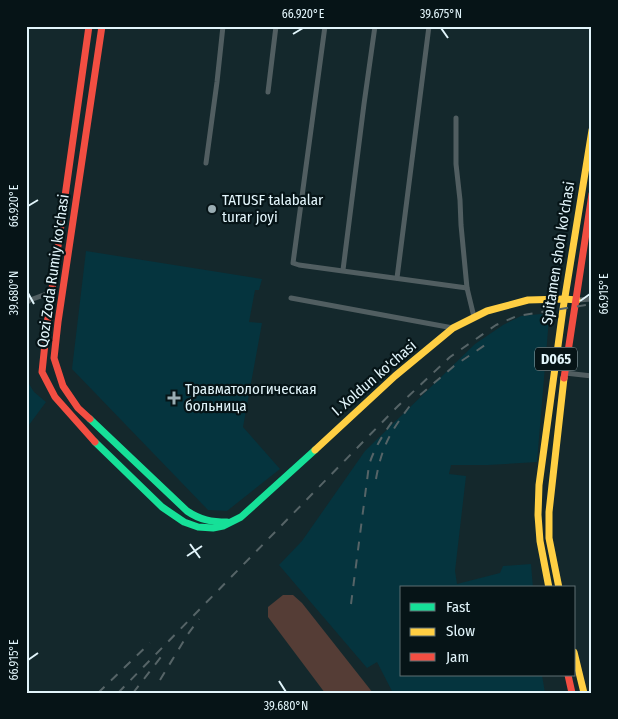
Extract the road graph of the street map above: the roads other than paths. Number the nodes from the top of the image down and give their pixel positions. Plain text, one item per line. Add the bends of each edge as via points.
1 (89, 26) edge
2 (102, 26) edge
3 (223, 26) edge
4 (276, 26) edge
5 (325, 26) edge
6 (375, 26) edge
7 (430, 26) edge
8 (268, 92) dead end
9 (456, 118) dead end
10 (592, 130) edge
11 (206, 163) dead end
12 (591, 198) edge
13 (343, 270) junction
14 (397, 278) junction
15 (467, 288) junction
16 (52, 292) junction
17 (291, 298) dead end
18 (564, 299) junction
19 (592, 299) edge
20 (577, 300) junction
21 (26, 303) edge
22 (474, 317) junction
23 (453, 328) junction
24 (565, 373) junction
25 (592, 376) edge
26 (232, 522) junction
27 (214, 528) joint
28 (549, 586) edge
29 (559, 586) edge
30 (576, 660) edge
31 (568, 676) edge
32 (572, 693) edge
33 (584, 693) edge

1 - 16 street, Qozi Zoda Rumiy ko'chasi
2 - 26 street, Qozi Zoda Rumiy ko'chasi via 54,358 64,386 78,408 188,512 208,522
3 - 11 street
4 - 8 street
5 - 13 street via 293,263
6 - 13 street
7 - 14 street
9 - 15 street via 456,164
10 - 18 street, Spitamen shoh ko'chasi / D065
12 - 20 street, Spitamen shoh ko'chasi / D065
13 - 14 street
14 - 15 street
15 - 22 street
16 - 21 street
16 - 27 street, Qozi Zoda Rumiy ko'chasi via 42,372 55,398 104,452 162,507 198,527
17 - 23 street
18 - 20 street, I. Xoldun ko'chasi
18 - 22 street, I. Xoldun ko'chasi via 528,300
18 - 28 street, Spitamen shoh ko'chasi / D065 via 539,485 540,541
19 - 20 street
20 - 24 street, Spitamen shoh ko'chasi / D065
22 - 23 street, I. Xoldun ko'chasi
23 - 26 street, I. Xoldun ko'chasi
24 - 25 street
24 - 29 street, Spitamen shoh ko'chasi / D065 via 549,512 549,538
26 - 27 street, I. Xoldun ko'chasi
30 - 33 street
31 - 32 street

